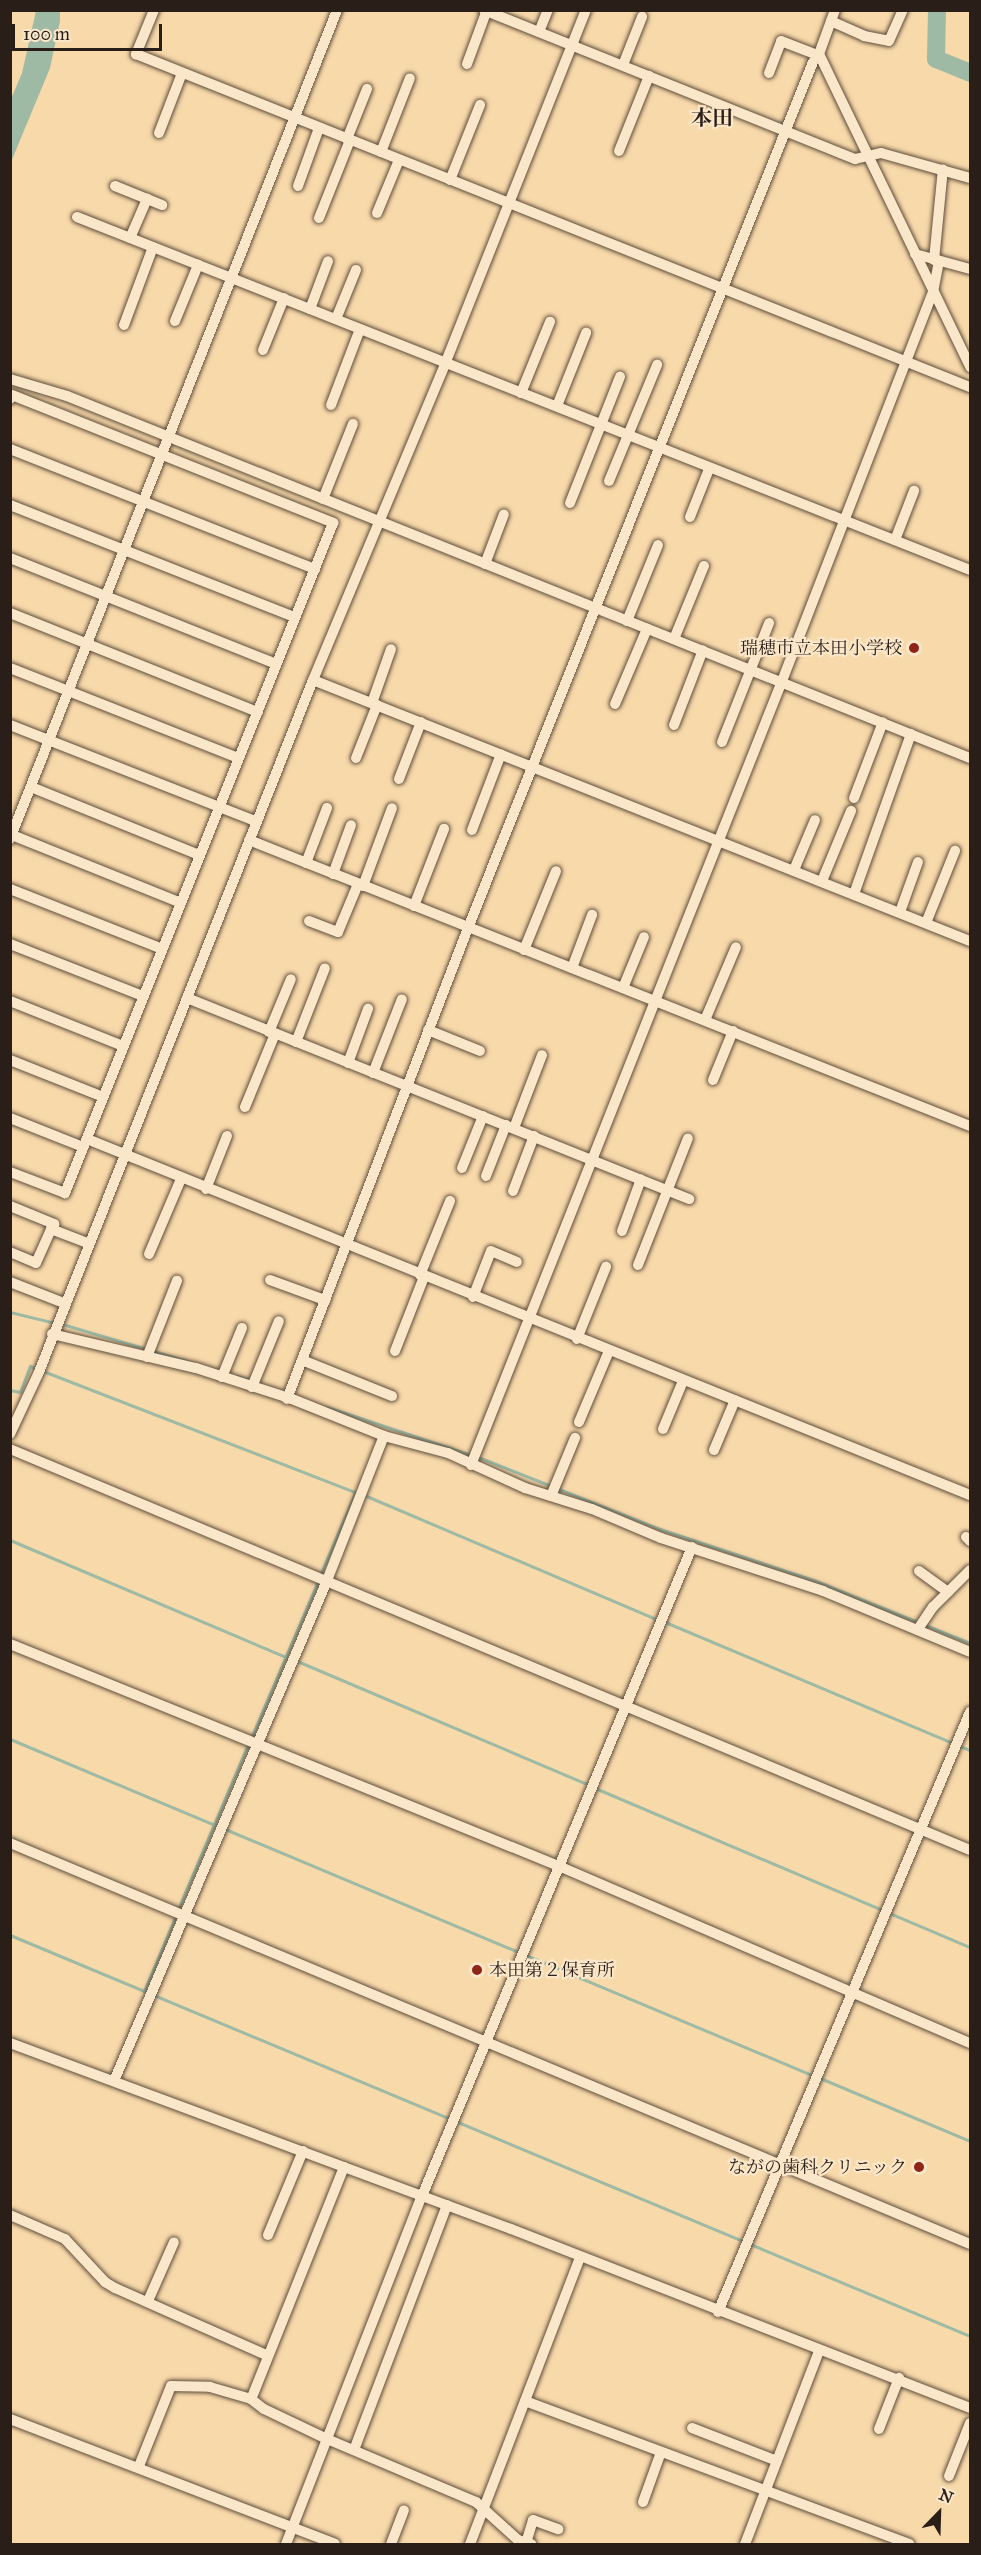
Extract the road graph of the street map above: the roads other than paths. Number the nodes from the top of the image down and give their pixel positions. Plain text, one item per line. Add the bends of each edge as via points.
1 (154, 10) edge
2 (336, 10) edge
3 (548, 10) edge
4 (586, 10) edge
5 (903, 10) edge
6 (486, 11) edge
7 (833, 16) edge
8 (642, 17) dead end
9 (539, 32) junction
10 (572, 45) junction
11 (466, 64) dead end
12 (623, 65) junction
13 (182, 73) junction
14 (769, 73) dead end
15 (649, 76) junction
16 (410, 78) dead end
17 (367, 89) dead end
18 (480, 105) dead end
19 (293, 118) junction
20 (319, 128) junction
21 (784, 130) junction
22 (159, 133) dead end
23 (348, 140) junction
24 (619, 151) dead end
25 (381, 152) junction
26 (868, 154) junction
27 (399, 160) junction
28 (943, 169) junction
29 (970, 178) edge
30 (450, 180) junction
31 (115, 186) dead end
32 (298, 186) dead end
33 (147, 199) junction
34 (509, 203) junction
35 (162, 205) dead end
36 (377, 213) dead end
37 (77, 218) dead end
38 (319, 218) dead end
39 (130, 238) junction
40 (153, 247) junction
41 (915, 254) junction
42 (936, 260) junction
43 (328, 261) dead end
44 (198, 265) junction
45 (970, 269) edge
46 (356, 270) dead end
47 (229, 277) junction
48 (722, 289) junction
49 (933, 292) junction
50 (284, 298) junction
51 (310, 309) junction
52 (336, 319) junction
53 (175, 321) dead end
54 (550, 322) dead end
55 (124, 325) dead end
56 (360, 329) junction
57 (586, 333) dead end
58 (263, 350) dead end
59 (905, 361) junction
60 (445, 364) junction
61 (657, 365) dead end
62 (970, 367) edge
63 (620, 377) dead end
64 (10, 379) edge
65 (970, 387) edge
66 (521, 393) junction
67 (10, 399) edge
68 (331, 405) dead end
69 (557, 406) junction
70 (353, 424) dead end
71 (601, 425) junction
72 (629, 436) junction
73 (169, 437) junction
74 (10, 449) edge
75 (660, 449) junction
76 (163, 454) junction
77 (709, 469) junction
78 (609, 481) dead end
79 (914, 491) dead end
80 (324, 499) junction
81 (144, 502) junction
82 (570, 502) dead end
83 (10, 505) edge
84 (504, 514) dead end
85 (690, 517) dead end
86 (380, 522) junction
87 (843, 523) junction
88 (895, 540) junction
89 (658, 545) dead end
90 (125, 550) junction
91 (10, 558) edge
92 (484, 564) junction
93 (704, 566) dead end
94 (315, 569) junction
95 (970, 570) edge
96 (106, 597) junction
97 (597, 609) junction
98 (10, 613) edge
99 (295, 617) junction
100 (627, 621) junction
101 (770, 623) dead end
102 (647, 628) junction
103 (674, 639) junction
104 (87, 644) junction
105 (391, 649) dead end
106 (703, 650) junction
107 (276, 664) junction
108 (10, 668) edge
109 (750, 669) junction
110 (313, 680) junction
111 (782, 681) junction
112 (69, 691) junction
113 (374, 704) junction
114 (615, 704) dead end
115 (258, 712) junction
116 (883, 722) junction
117 (421, 723) junction
118 (10, 724) edge
119 (674, 725) dead end
120 (911, 734) junction
121 (50, 739) junction
122 (722, 742) dead end
123 (501, 754) junction
124 (238, 758) junction
125 (356, 758) dead end
126 (970, 758) edge
127 (535, 768) junction
128 (399, 779) dead end
129 (31, 787) junction
130 (854, 798) dead end
131 (218, 806) junction
132 (327, 808) dead end
133 (392, 808) dead end
134 (851, 811) dead end
135 (815, 820) dead end
136 (257, 822) junction
137 (351, 825) dead end
138 (444, 829) dead end
139 (472, 830) dead end
140 (11, 837) edge
141 (249, 840) junction
142 (718, 840) junction
143 (955, 851) dead end
144 (199, 855) junction
145 (918, 862) dead end
146 (306, 863) junction
147 (794, 870) junction
148 (556, 871) dead end
149 (333, 874) junction
150 (822, 881) junction
151 (361, 885) junction
152 (10, 890) edge
153 (854, 894) junction
154 (181, 903) junction
155 (414, 906) junction
156 (900, 912) junction
157 (592, 915) dead end
158 (309, 921) dead end
159 (926, 923) junction
160 (468, 928) junction
161 (644, 937) dead end
162 (970, 941) edge
163 (10, 944) edge
164 (736, 947) dead end
165 (162, 949) junction
166 (524, 950) junction
167 (325, 968) dead end
168 (572, 968) junction
169 (291, 979) dead end
170 (623, 988) junction
171 (143, 996) junction
172 (187, 999) junction
173 (402, 999) dead end
174 (656, 1000) junction
175 (10, 1001) edge
176 (368, 1010) dead end
177 (705, 1020) junction
178 (428, 1030) junction
179 (733, 1031) junction
180 (272, 1033) junction
181 (296, 1042) junction
182 (123, 1046) junction
183 (480, 1051) dead end
184 (542, 1055) dead end
185 (10, 1060) edge
186 (348, 1063) junction
187 (373, 1073) junction
188 (713, 1080) dead end
189 (406, 1086) junction
190 (103, 1097) junction
191 (245, 1107) dead end
192 (483, 1116) junction
193 (10, 1118) edge
194 (970, 1126) edge
195 (510, 1127) junction
196 (227, 1136) dead end
197 (534, 1136) junction
198 (688, 1138) dead end
199 (85, 1143) junction
200 (123, 1156) junction
201 (591, 1159) junction
202 (462, 1168) dead end
203 (10, 1172) edge
204 (486, 1176) dead end
205 (181, 1179) junction
206 (641, 1179) junction
207 (206, 1189) junction
208 (667, 1190) junction
209 (513, 1191) dead end
210 (689, 1199) dead end
211 (450, 1201) dead end
212 (10, 1206) edge
213 (51, 1229) junction
214 (622, 1230) dead end
215 (88, 1244) junction
216 (346, 1245) junction
217 (10, 1252) edge
218 (149, 1254) dead end
219 (517, 1262) dead end
220 (638, 1265) dead end
221 (606, 1266) dead end
222 (422, 1276) junction
223 (270, 1280) dead end
224 (177, 1281) dead end
225 (10, 1282) edge
226 (473, 1297) junction
227 (325, 1300) junction
228 (64, 1303) junction
229 (529, 1319) junction
230 (279, 1322) dead end
231 (242, 1328) dead end
232 (52, 1334) junction
233 (577, 1339) junction
234 (395, 1351) dead end
235 (609, 1351) junction
236 (147, 1357) junction
237 (302, 1360) junction
238 (222, 1377) junction
239 (683, 1381) junction
240 (252, 1387) junction
241 (392, 1396) dead end
242 (287, 1399) junction
243 (735, 1400) junction
244 (579, 1422) dead end
245 (663, 1430) dead end
246 (10, 1434) edge
247 (384, 1436) junction
248 (575, 1438) dead end
249 (10, 1449) edge
250 (714, 1450) dead end
251 (471, 1465) junction
252 (970, 1495) edge
253 (551, 1496) junction
254 (692, 1547) junction
255 (970, 1570) edge
256 (919, 1571) dead end
257 (326, 1583) junction
258 (948, 1592) junction
259 (920, 1625) junction
260 (10, 1644) edge
261 (970, 1652) edge
262 (627, 1705) junction
263 (970, 1712) edge
264 (256, 1742) junction
265 (922, 1829) junction
266 (10, 1843) edge
267 (970, 1850) edge
268 (561, 1868) junction
269 (186, 1915) junction
270 (852, 1991) junction
271 (486, 2041) junction
272 (10, 2043) edge
273 (970, 2043) edge
274 (114, 2080) junction
275 (303, 2151) junction
276 (780, 2164) junction
277 (344, 2167) junction
278 (422, 2196) junction
279 (447, 2205) junction
280 (10, 2215) edge
281 (268, 2235) dead end
282 (174, 2242) dead end
283 (970, 2244) edge
284 (580, 2257) junction
285 (147, 2301) junction
286 (718, 2312) junction
287 (819, 2351) junction
288 (266, 2355) junction
289 (899, 2378) junction
290 (251, 2398) junction
291 (525, 2401) junction
292 (970, 2408) edge
293 (10, 2419) edge
294 (970, 2423) edge
295 (692, 2428) dead end
296 (879, 2429) dead end
297 (327, 2439) junction
298 (354, 2450) junction
299 (662, 2452) junction
300 (777, 2461) junction
301 (139, 2466) junction
302 (950, 2476) dead end
303 (766, 2490) junction
304 (643, 2502) dead end
305 (484, 2508) junction
306 (404, 2510) dead end
307 (292, 2528) junction
308 (558, 2529) dead end
309 (286, 2544) edge
310 (335, 2544) edge
311 (391, 2544) edge
312 (470, 2544) edge
313 (529, 2544) edge
314 (745, 2544) edge
315 (909, 2544) edge

1 - 13 street via 136,54
2 - 19 street
3 - 9 street
4 - 10 street
5 - 7 street via 889,41 864,36
6 - 9 street
6 - 11 street
7 - 26 street via 819,54
8 - 12 street
9 - 10 street
10 - 12 street
10 - 34 street
12 - 15 street
13 - 19 street
13 - 22 street
14 - 21 street via 781,41 816,59
15 - 21 street
15 - 24 street
16 - 25 street
17 - 23 street
18 - 30 street
19 - 20 street
19 - 47 street
20 - 23 street
20 - 32 street
21 - 26 street via 855,159
21 - 48 street
23 - 25 street
23 - 38 street
25 - 27 street
26 - 28 street via 891,155
26 - 41 street
27 - 30 street
27 - 36 street
28 - 29 street
28 - 42 street
30 - 34 street
31 - 33 street
33 - 35 street
33 - 39 street
34 - 48 street
34 - 60 street
37 - 39 street
39 - 40 street
40 - 44 street
40 - 55 street
41 - 42 street
41 - 49 street
42 - 45 street
42 - 49 street
43 - 51 street
44 - 47 street
44 - 53 street
46 - 52 street
47 - 50 street
47 - 73 street
48 - 59 street
48 - 75 street
49 - 59 street
49 - 62 street
50 - 51 street
50 - 58 street
51 - 52 street
52 - 56 street
54 - 66 street
56 - 60 street
56 - 68 street
57 - 69 street
59 - 65 street
59 - 87 street
60 - 66 street
60 - 86 street
61 - 72 street
63 - 71 street
64 - 73 street via 67,396
66 - 69 street
67 - 76 street via 12,395
69 - 71 street
70 - 80 street
71 - 72 street
71 - 82 street
72 - 75 street
72 - 78 street
73 - 76 street
73 - 80 street
74 - 81 street
75 - 77 street
75 - 97 street
76 - 81 street
76 - 94 street via 333,523
77 - 85 street
77 - 87 street
79 - 88 street
80 - 86 street
81 - 90 street
81 - 94 street
83 - 90 street
84 - 92 street
86 - 92 street
86 - 110 street
87 - 88 street
87 - 111 street
88 - 95 street
89 - 100 street
90 - 96 street
90 - 99 street
91 - 96 street
92 - 97 street
93 - 103 street
94 - 99 street
96 - 104 street
96 - 107 street
97 - 100 street
97 - 127 street
98 - 104 street
99 - 107 street
100 - 102 street
101 - 109 street
102 - 103 street
102 - 114 street
103 - 106 street
104 - 112 street
104 - 115 street
105 - 113 street
106 - 109 street
106 - 119 street
107 - 115 street
108 - 112 street
109 - 111 street
109 - 122 street
110 - 113 street
110 - 136 street
111 - 116 street
111 - 142 street
112 - 121 street
112 - 124 street
113 - 117 street
113 - 125 street
115 - 124 street
116 - 120 street
116 - 130 street
117 - 123 street
117 - 128 street
118 - 121 street
120 - 126 street
120 - 153 street
121 - 129 street
121 - 131 street
123 - 127 street
123 - 139 street
124 - 131 street
127 - 142 street
127 - 160 street
129 - 140 street
129 - 144 street
131 - 136 street
131 - 144 street
132 - 146 street
133 - 151 street
134 - 150 street
135 - 147 street
136 - 141 street
137 - 149 street
138 - 155 street
140 - 154 street
141 - 146 street
141 - 172 street
142 - 147 street
142 - 174 street
143 - 159 street
144 - 154 street
145 - 156 street
146 - 149 street
147 - 150 street
148 - 166 street
149 - 151 street
150 - 153 street
151 - 155 street
151 - 158 street via 339,932
152 - 165 street
153 - 156 street
154 - 165 street
155 - 160 street
156 - 159 street
157 - 168 street
159 - 162 street
160 - 166 street
160 - 178 street
161 - 170 street
163 - 171 street
164 - 177 street
165 - 171 street
166 - 168 street
167 - 181 street
168 - 170 street
169 - 180 street
170 - 174 street
171 - 182 street
172 - 180 street
172 - 200 street
173 - 187 street
174 - 177 street
174 - 201 street
175 - 182 street
176 - 186 street
177 - 179 street
178 - 183 street
178 - 189 street
179 - 188 street
179 - 194 street
180 - 181 street
180 - 191 street
181 - 186 street
182 - 190 street
184 - 195 street
185 - 190 street
186 - 187 street
187 - 189 street
189 - 192 street
189 - 216 street
190 - 199 street
192 - 195 street
192 - 202 street
193 - 199 street
195 - 197 street
195 - 204 street
196 - 207 street
197 - 201 street
197 - 209 street
198 - 208 street
199 - 200 street
199 - 203 street via 65,1193
200 - 205 street
200 - 215 street
201 - 206 street
201 - 229 street
205 - 207 street
205 - 218 street
206 - 208 street
206 - 214 street
207 - 216 street
208 - 210 street
208 - 220 street
211 - 222 street
212 - 213 street via 54,1224
213 - 215 street
213 - 217 street via 36,1263
215 - 228 street
216 - 222 street
216 - 227 street
219 - 226 street via 491,1251
221 - 233 street
222 - 226 street
222 - 234 street
223 - 227 street
224 - 236 street
225 - 228 street
226 - 229 street
227 - 237 street
228 - 232 street
229 - 233 street
229 - 251 street
230 - 240 street
231 - 238 street
232 - 236 street
232 - 246 street
233 - 235 street
235 - 239 street
235 - 244 street
236 - 238 street
237 - 241 street
237 - 242 street
238 - 240 street
239 - 243 street
239 - 245 street
240 - 242 street
242 - 247 street
243 - 250 street
243 - 252 street
247 - 251 street via 447,1453
247 - 257 street
248 - 253 street
249 - 257 street
251 - 253 street
253 - 254 street
254 - 259 street
254 - 262 street
255 - 258 street
256 - 258 street
257 - 262 street
257 - 264 street
258 - 259 street
259 - 261 street
260 - 264 street
262 - 265 street
262 - 268 street
263 - 265 street
264 - 268 street
264 - 269 street
265 - 267 street
265 - 270 street
266 - 269 street
268 - 270 street
268 - 271 street
269 - 271 street
269 - 274 street
270 - 273 street
270 - 276 street
271 - 276 street
271 - 278 street
272 - 274 street
274 - 275 street
275 - 277 street
275 - 281 street
276 - 283 street
276 - 286 street
277 - 278 street
277 - 288 street
278 - 279 street
278 - 297 street
279 - 284 street
279 - 298 street
280 - 285 street via 65,2239 105,2282
282 - 285 street
284 - 286 street
284 - 291 street
285 - 288 street
286 - 287 street
287 - 289 street
287 - 300 street
288 - 290 street
289 - 292 street
289 - 296 street
290 - 297 street via 264,2409
290 - 301 street via 210,2387 171,2386
291 - 299 street
291 - 305 street
293 - 301 street
294 - 302 street
295 - 300 street
297 - 298 street
297 - 307 street
298 - 305 street
299 - 303 street
299 - 304 street
300 - 303 street
301 - 307 street
303 - 314 street
303 - 315 street
305 - 312 street
305 - 313 street
306 - 311 street
307 - 309 street
307 - 310 street
308 - 313 street via 533,2520

